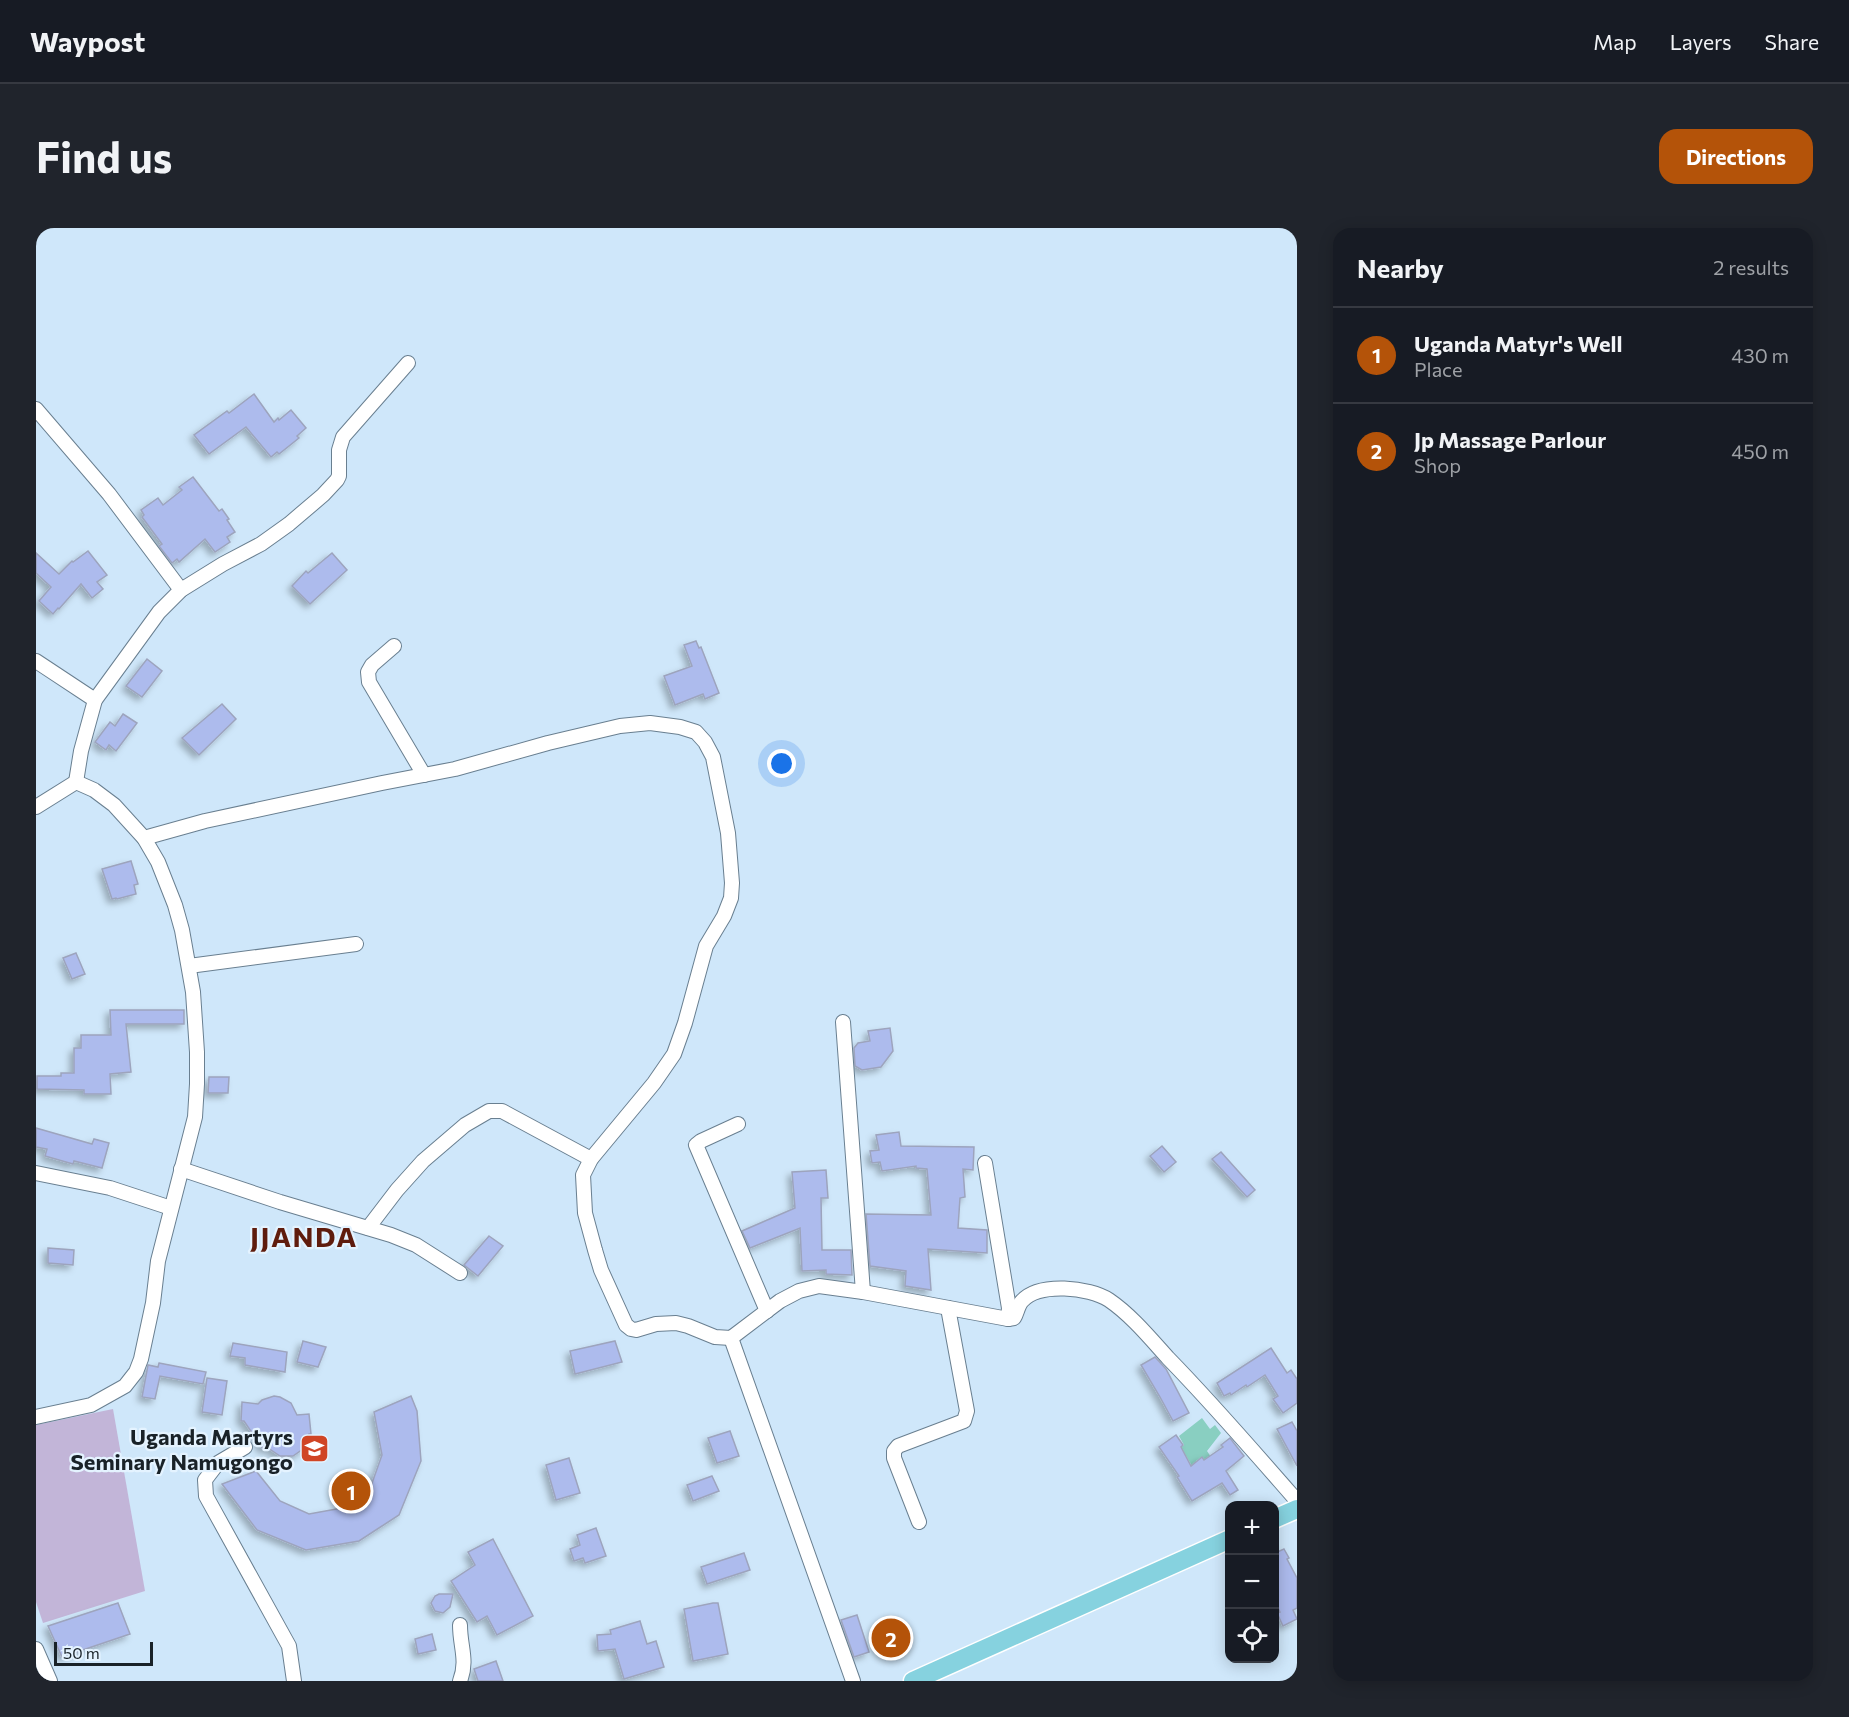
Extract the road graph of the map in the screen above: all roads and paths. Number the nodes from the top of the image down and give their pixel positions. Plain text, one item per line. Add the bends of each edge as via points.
1 (408, 363) dead end
2 (36, 409) edge
3 (181, 590) junction
4 (394, 646) dead end
5 (36, 662) edge
6 (95, 700) junction
7 (423, 775) junction
8 (76, 782) junction
9 (36, 807) edge
10 (144, 838) junction
11 (356, 944) dead end
12 (189, 966) junction
13 (843, 1022) dead end
14 (738, 1124) dead end
15 (591, 1159) junction
16 (985, 1163) dead end
17 (181, 1168) junction
18 (36, 1173) edge
19 (171, 1208) junction
20 (368, 1228) junction
21 (460, 1273) dead end
22 (862, 1292) junction
23 (948, 1308) junction
24 (767, 1311) junction
25 (1008, 1319) junction
26 (731, 1338) junction
27 (36, 1417) edge
28 (245, 1447) dead end
29 (1297, 1501) edge
30 (1297, 1509) edge
31 (1279, 1517) edge
32 (919, 1522) dead end
33 (1225, 1541) edge
34 (460, 1625) dead end
35 (36, 1649) edge
36 (50, 1681) edge
37 (294, 1681) edge
38 (460, 1681) edge
39 (854, 1681) edge
40 (913, 1681) edge

1 - 3 street via 343,437 339,476 322,495 261,544
2 - 3 street via 109,494
3 - 6 street via 159,612
4 - 7 street via 372,665 369,682
5 - 6 street
6 - 8 street
7 - 10 street via 205,821
7 - 15 street via 620,726 650,723 696,732 713,757 728,833 731,898 706,946 674,1054
8 - 9 street
8 - 10 street via 114,805
10 - 12 street via 175,905
11 - 12 street
12 - 17 street via 197,1084 195,1117
13 - 22 street
14 - 24 street via 696,1145
15 - 20 street via 502,1111 489,1111 465,1125 423,1161
15 - 26 street via 583,1175 585,1213 601,1270 626,1325 636,1330 676,1323 715,1337
16 - 25 street
17 - 19 street
17 - 20 street
18 - 19 street via 110,1188
19 - 27 street via 136,1372 125,1386 91,1405
20 - 21 street via 417,1245
22 - 23 street
22 - 24 street via 809,1287
23 - 25 street
23 - 32 street via 967,1416 964,1421 898,1446 894,1451
24 - 26 street
25 - 29 street via 1014,1318 1022,1301 1034,1293 1071,1288 1108,1300 1214,1406
26 - 39 street
28 - 37 street via 218,1462 205,1480 206,1496 289,1646
30 - 31 main road
33 - 40 main road
34 - 38 street via 465,1661
35 - 36 street

